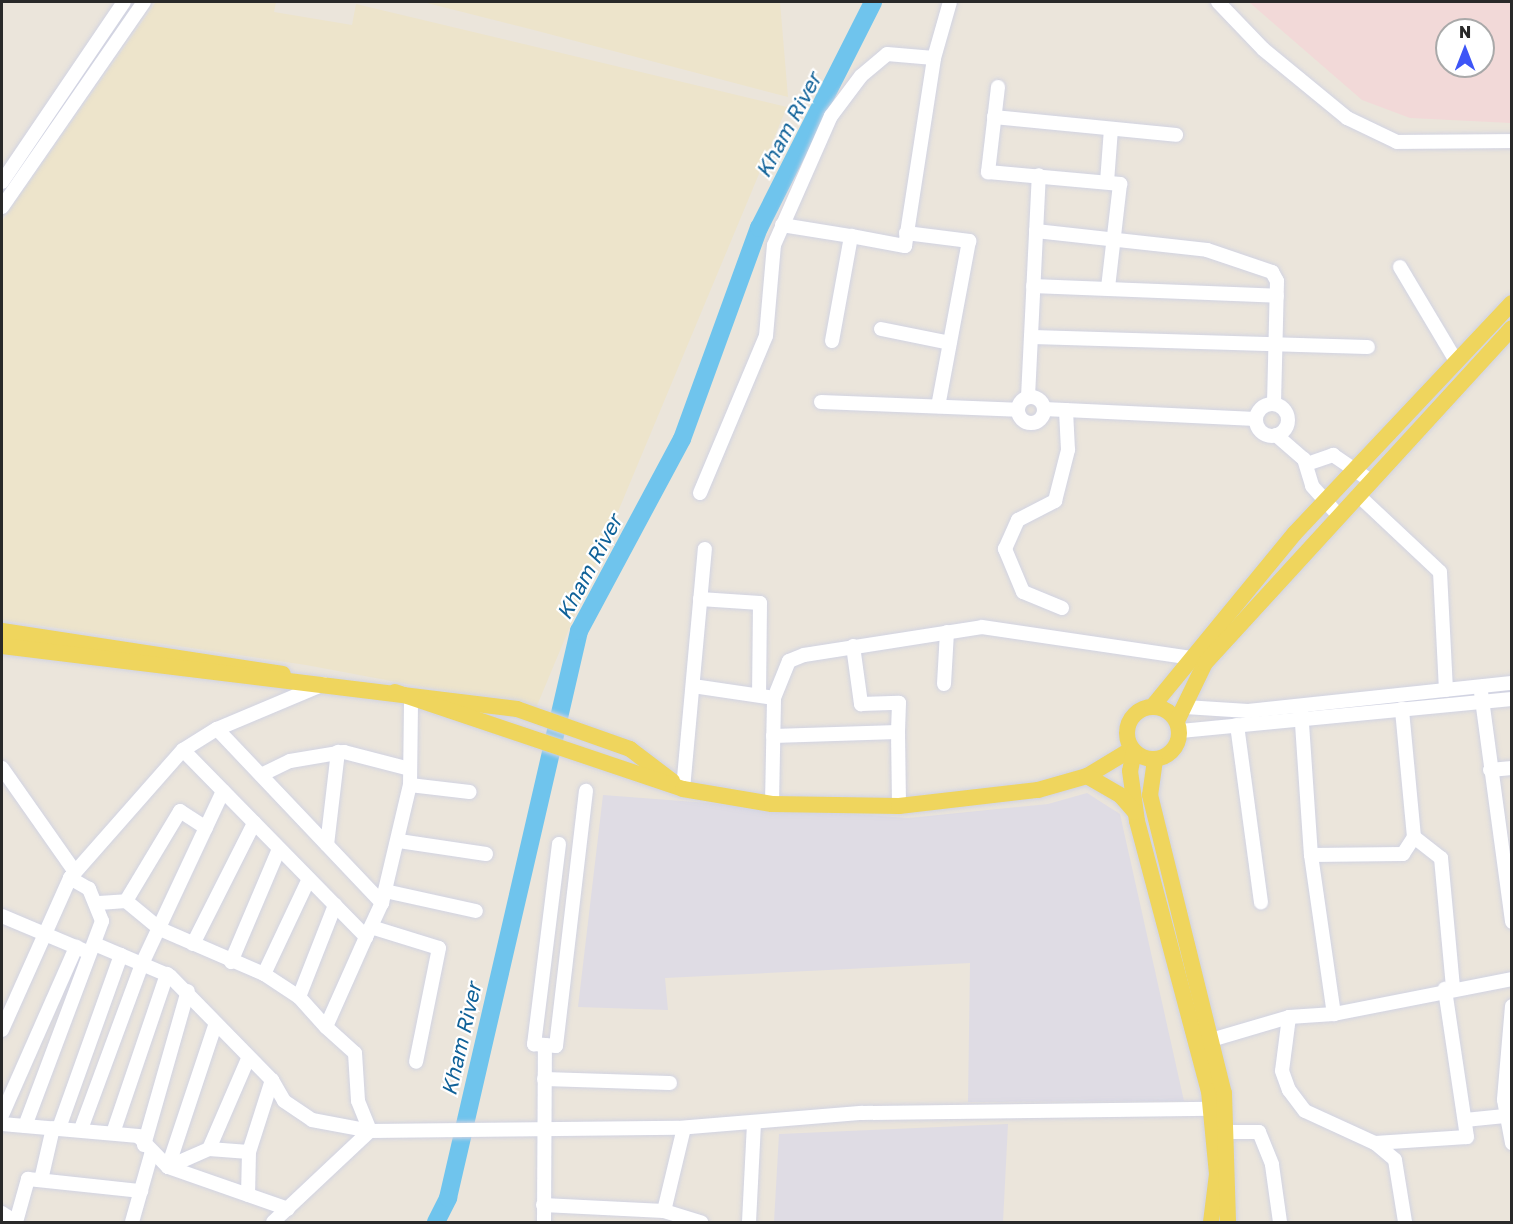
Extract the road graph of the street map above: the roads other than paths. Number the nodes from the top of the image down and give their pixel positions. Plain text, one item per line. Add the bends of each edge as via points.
1 (124, 2) edge
2 (144, 2) edge
3 (950, 2) edge
4 (1218, 2) edge
5 (934, 58) junction
6 (998, 87) dead end
7 (994, 117) junction
8 (1111, 129) junction
9 (1176, 135) dead end
10 (1512, 141) edge
11 (1039, 176) junction
12 (2, 182) edge
13 (1107, 182) junction
14 (2, 207) edge
15 (782, 225) junction
16 (1036, 231) junction
17 (906, 233) junction
18 (851, 236) junction
19 (1114, 236) junction
20 (1400, 267) dead end
21 (1033, 286) junction
22 (1108, 287) junction
23 (1277, 296) junction
24 (1512, 303) edge
25 (1512, 328) edge
26 (881, 329) dead end
27 (1031, 337) junction
28 (1275, 340) junction
29 (832, 341) dead end
30 (950, 343) junction
31 (1368, 347) dead end
32 (1456, 361) junction
33 (1028, 397) junction
34 (821, 402) dead end
35 (1274, 404) junction
36 (938, 406) junction
37 (1044, 409) junction
38 (1017, 410) junction
39 (1066, 410) junction
40 (1256, 419) junction
41 (1276, 435) junction
42 (1307, 465) junction
43 (1355, 468) junction
44 (1371, 481) junction
45 (700, 493) dead end
46 (1358, 495) junction
47 (1325, 501) junction
48 (1339, 516) junction
49 (705, 549) dead end
50 (700, 599) junction
51 (1062, 608) dead end
52 (2, 631) edge
53 (947, 632) junction
54 (2, 646) edge
55 (853, 646) junction
56 (1193, 658) junction
57 (1512, 683) edge
58 (325, 684) junction
59 (944, 684) dead end
60 (693, 686) junction
61 (1480, 686) junction
62 (1446, 690) junction
63 (403, 694) junction
64 (759, 695) junction
65 (774, 698) junction
66 (1512, 699) edge
67 (1482, 701) junction
68 (1152, 707) junction
69 (1402, 709) junction
70 (1302, 712) junction
71 (1181, 720) junction
72 (1237, 725) junction
73 (217, 729) junction
74 (898, 732) junction
75 (773, 736) junction
76 (1131, 745) junction
77 (183, 750) junction
78 (338, 752) junction
79 (1155, 760) junction
80 (2, 768) edge
81 (1512, 768) edge
82 (410, 769) junction
83 (1490, 770) junction
84 (261, 775) junction
85 (1086, 776) junction
86 (1068, 782) junction
87 (410, 785) junction
88 (682, 789) junction
89 (223, 791) junction
90 (586, 791) dead end
91 (470, 792) dead end
92 (772, 804) junction
93 (899, 806) junction
94 (1135, 813) junction
95 (254, 823) junction
96 (206, 828) junction
97 (1413, 837) junction
98 (399, 841) junction
99 (559, 844) dead end
100 (327, 845) junction
101 (279, 849) junction
102 (486, 854) dead end
103 (1311, 855) junction
104 (73, 875) junction
105 (309, 879) junction
106 (384, 897) junction
107 (126, 901) junction
108 (1261, 902) dead end
109 (99, 903) junction
110 (335, 905) junction
111 (476, 911) dead end
112 (2, 916) edge
113 (1512, 922) edge
114 (160, 928) junction
115 (368, 932) junction
116 (43, 933) junction
117 (194, 944) junction
118 (76, 947) junction
119 (95, 950) junction
120 (121, 955) junction
121 (231, 962) junction
122 (142, 964) junction
123 (167, 974) junction
124 (264, 974) junction
125 (1512, 979) edge
126 (1449, 988) junction
127 (188, 991) junction
128 (299, 997) junction
129 (1512, 1006) edge
130 (1334, 1014) junction
131 (1290, 1017) junction
132 (215, 1026) junction
133 (326, 1027) junction
134 (2, 1030) edge
135 (1211, 1040) junction
136 (545, 1045) junction
137 (248, 1059) junction
138 (416, 1062) dead end
139 (544, 1079) junction
140 (272, 1080) junction
141 (670, 1083) dead end
142 (1212, 1109) junction
143 (2, 1115) edge
144 (1505, 1116) junction
145 (1465, 1120) junction
146 (754, 1122) junction
147 (2, 1124) edge
148 (25, 1126) junction
149 (56, 1128) junction
150 (684, 1128) junction
151 (81, 1129) junction
152 (542, 1129) junction
153 (114, 1130) junction
154 (370, 1131) junction
155 (1229, 1132) junction
156 (1375, 1143) junction
157 (1512, 1143) edge
158 (209, 1149) junction
159 (148, 1150) junction
160 (249, 1152) junction
161 (168, 1167) junction
162 (41, 1180) junction
163 (141, 1191) junction
164 (248, 1195) junction
165 (543, 1205) junction
166 (288, 1209) junction
167 (664, 1211) junction
168 (2, 1213) edge
169 (16, 1222) edge
170 (132, 1222) edge
171 (273, 1222) edge
172 (544, 1222) edge
173 (701, 1222) edge
174 (749, 1222) edge
175 (1211, 1222) edge
176 (1228, 1222) edge
177 (1280, 1222) edge
178 (1405, 1222) edge

1 - 12 street
2 - 14 street
3 - 5 street
4 - 10 street via 1263,50 1347,118 1397,142
5 - 15 street via 887,54 861,76 831,116
5 - 17 street
6 - 7 street
7 - 8 street
7 - 11 street via 988,172
8 - 9 street
8 - 13 street
11 - 13 street
11 - 16 street
13 - 19 street via 1120,184
15 - 18 street
15 - 45 street via 774,245 766,336
16 - 19 street
16 - 21 street
17 - 18 street via 904,246
17 - 30 street via 969,242
18 - 29 street
19 - 22 street
19 - 23 street via 1207,250 1266,268 1276,276
20 - 32 street
21 - 22 street
21 - 27 street
22 - 23 street
23 - 28 street
24 - 32 main road
25 - 44 main road
26 - 30 street
27 - 28 street
27 - 33 street
28 - 31 street
28 - 35 street
30 - 36 street
32 - 43 main road
33 - 37 street via 1037,398
33 - 38 street
34 - 36 street
35 - 40 street via 1263,406
35 - 41 street via 1287,419
36 - 38 street
37 - 38 street via 1031,423
37 - 39 street
39 - 40 street
39 - 51 street via 1068,450 1055,501 1018,520 1005,549 1023,592
40 - 41 street via 1262,432
41 - 42 street
42 - 43 street via 1333,456
42 - 47 street via 1312,486
43 - 44 street
43 - 47 main road
44 - 46 main road
46 - 48 main road
46 - 62 street via 1440,572
47 - 48 street
47 - 56 main road
48 - 71 main road via 1205,663
49 - 50 street
50 - 60 street
50 - 64 street via 759,603
52 - 58 main road via 239,663
53 - 55 street
53 - 56 street via 982,627
53 - 59 street
54 - 58 main road via 233,678
55 - 65 street via 789,661
55 - 74 street via 861,704 899,703
56 - 68 main road
57 - 61 street
58 - 63 main road
58 - 73 street
60 - 64 street
60 - 88 street
61 - 62 street
61 - 67 street
62 - 70 street
63 - 82 street
63 - 88 main road
63 - 88 main road via 521,710 630,749
64 - 65 street
65 - 75 street
66 - 67 street
67 - 69 street
67 - 83 street
68 - 71 main road via 1167,710
68 - 76 main road via 1131,719
69 - 70 street
69 - 97 street
70 - 71 street via 1248,711
70 - 72 street
70 - 103 street
71 - 72 street
71 - 79 main road via 1170,754
72 - 108 street
73 - 77 street
73 - 84 street
74 - 75 street
74 - 93 street
75 - 92 street
76 - 79 main road
76 - 85 main road
76 - 86 main road
76 - 94 main road
77 - 89 street
77 - 104 street
78 - 82 street
78 - 84 street via 290,761
78 - 100 street
79 - 135 main road via 1152,805
80 - 104 street
81 - 83 street
82 - 87 street
83 - 113 street
84 - 100 street
85 - 86 main road
85 - 94 main road via 1121,796
86 - 93 main road via 1038,790
87 - 91 street
87 - 98 street
88 - 92 main road
89 - 95 street
89 - 96 street
90 - 136 street via 556,1046
92 - 93 main road
94 - 142 main road
95 - 101 street
95 - 117 street
96 - 107 street via 180,811
96 - 114 street
97 - 103 street via 1403,854
97 - 126 street via 1441,858
98 - 102 street
98 - 106 street
99 - 136 street via 534,1044
100 - 106 street
101 - 105 street
101 - 121 street
103 - 130 street
104 - 109 street
104 - 116 street
105 - 110 street
105 - 124 street
106 - 111 street
106 - 115 street
107 - 109 street
107 - 114 street
109 - 119 street
110 - 115 street
110 - 128 street
112 - 116 street
114 - 117 street
114 - 122 street
115 - 133 street
115 - 138 street via 439,948
116 - 118 street
116 - 134 street
117 - 121 street
118 - 119 street
118 - 143 street
119 - 120 street
119 - 148 street
120 - 122 street
120 - 149 street
121 - 124 street
122 - 123 street
122 - 151 street
123 - 127 street
123 - 153 street
124 - 128 street
125 - 126 street
126 - 130 street
126 - 145 street via 1458,1104
127 - 132 street
127 - 159 street
128 - 133 street
129 - 144 street via 1506,1025
130 - 131 street
131 - 135 street
131 - 156 street via 1282,1071 1289,1090 1305,1111
132 - 137 street
132 - 161 street
133 - 154 street via 355,1053 358,1101
135 - 155 main road
136 - 139 street
137 - 140 street
137 - 158 street
139 - 141 street
139 - 152 street
140 - 154 street via 284,1101 312,1120
140 - 160 street
142 - 146 street via 862,1113
142 - 175 main road via 1217,1174
144 - 145 street
144 - 157 street
145 - 156 street via 1462,1140
146 - 150 street
146 - 174 street
147 - 148 street
148 - 149 street
149 - 151 street
149 - 162 street
150 - 152 street
150 - 167 street
151 - 153 street
152 - 154 street
152 - 165 street
153 - 159 street via 138,1137
154 - 166 street
155 - 176 main road
155 - 177 street via 1259,1132 1272,1165
156 - 178 street via 1395,1160
158 - 160 street
158 - 161 street
159 - 161 street
159 - 163 street
160 - 164 street
161 - 164 street
162 - 163 street
162 - 169 street via 28,1179
163 - 170 street
164 - 166 street
165 - 167 street
165 - 172 street
166 - 171 street
167 - 173 street
168 - 169 street

